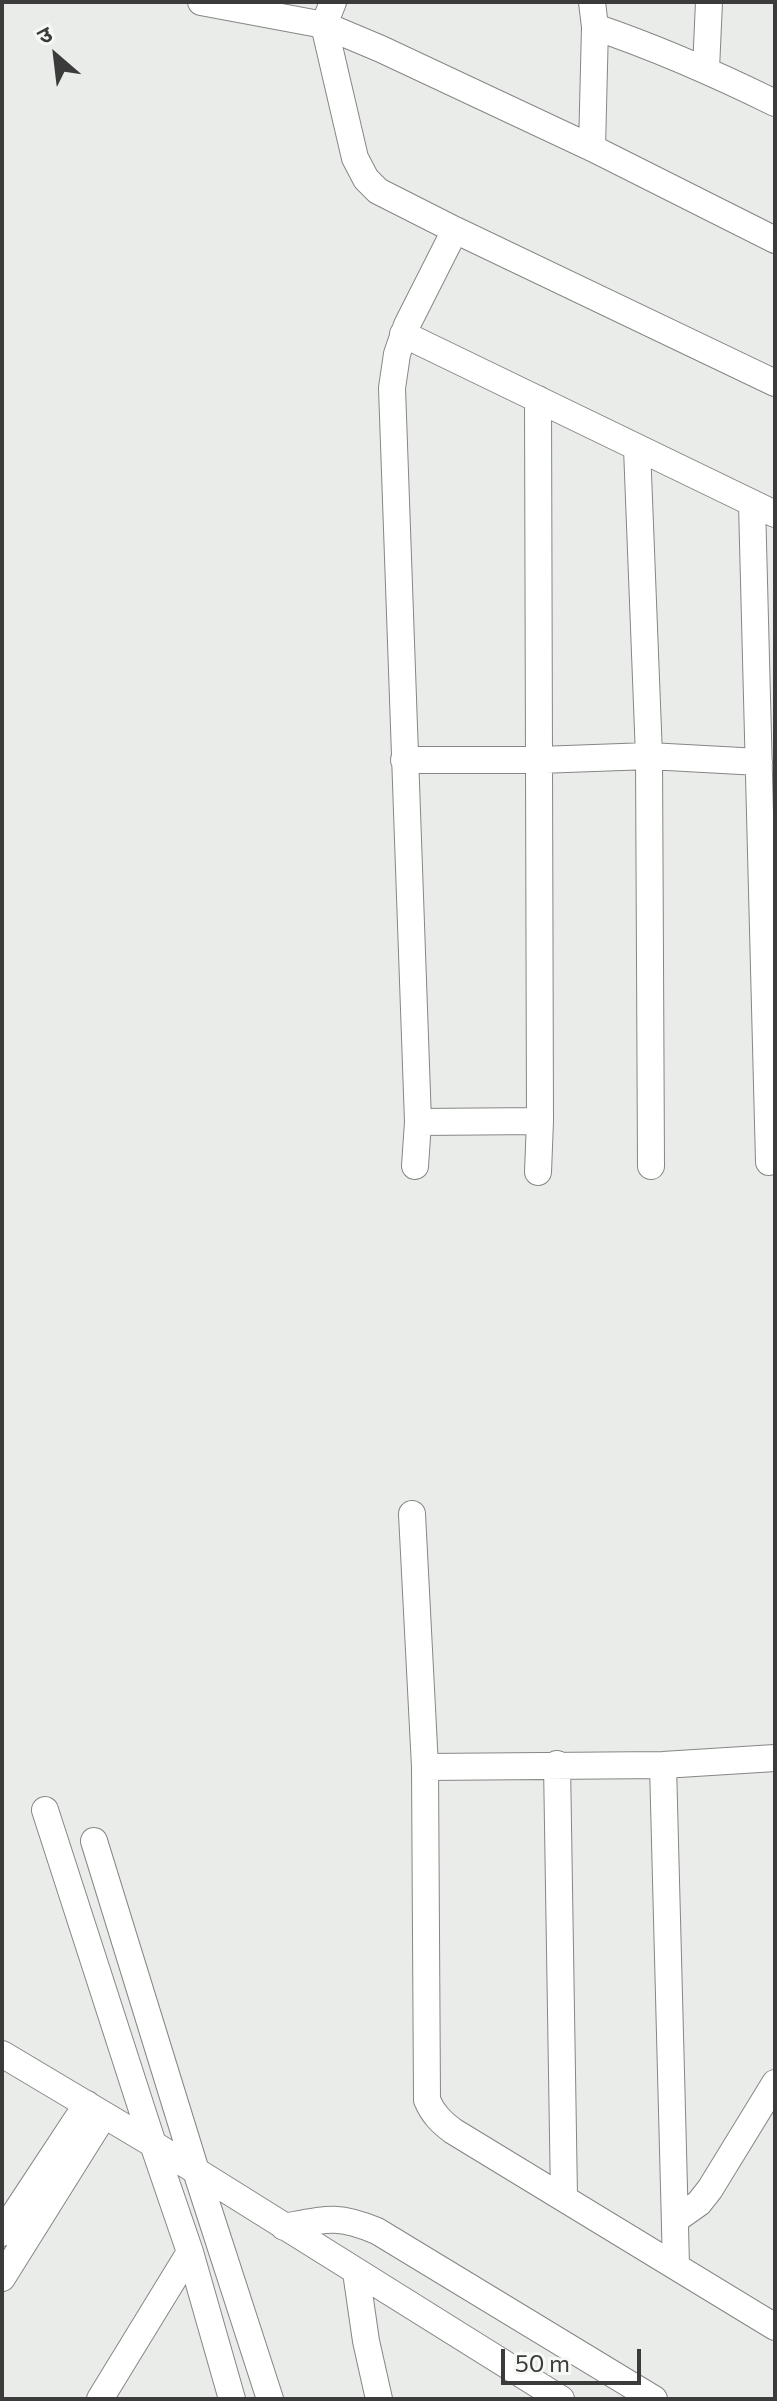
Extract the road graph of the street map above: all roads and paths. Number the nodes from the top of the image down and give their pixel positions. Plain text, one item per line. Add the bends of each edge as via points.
1 (201, 2) edge
2 (709, 2) edge
3 (328, 14) edge
4 (593, 14) edge
5 (706, 69) junction
6 (775, 103) edge
7 (592, 148) junction
8 (455, 230) junction
9 (775, 240) edge
10 (403, 334) junction
11 (775, 383) edge
12 (538, 399) junction
13 (637, 448) junction
14 (764, 509) edge
15 (649, 756) junction
16 (404, 760) junction
17 (539, 760) junction
18 (759, 762) junction
19 (540, 1121) junction
20 (418, 1122) junction
21 (769, 1162) dead end
22 (415, 1166) dead end
23 (651, 1166) dead end
24 (538, 1172) dead end
25 (412, 1514) dead end
26 (775, 1758) edge
27 (557, 1764) junction
28 (663, 1765) junction
29 (425, 1767) junction
30 (45, 1810) dead end
31 (94, 1841) dead end
32 (2, 2054) edge
33 (775, 2083) edge
34 (96, 2110) junction
35 (153, 2144) junction
36 (196, 2171) junction
37 (564, 2197) junction
38 (9, 2204) edge
39 (675, 2220) junction
40 (284, 2227) junction
41 (2, 2233) edge
42 (190, 2252) junction
43 (676, 2265) junction
44 (356, 2272) junction
45 (2, 2278) edge
46 (775, 2327) edge
47 (378, 2398) edge
48 (100, 2399) edge
49 (232, 2399) edge
50 (270, 2399) edge
51 (561, 2399) edge
52 (654, 2399) edge

1 - 3 street
2 - 5 street
3 - 7 street via 381,49
3 - 8 street via 355,158 366,179 378,191
4 - 5 street
4 - 7 street
5 - 6 street
7 - 9 street
8 - 10 street
8 - 11 street
10 - 12 street
10 - 16 street via 392,388
12 - 13 street
12 - 17 street
13 - 14 street
13 - 15 street
14 - 18 street
15 - 17 street
15 - 18 street
15 - 23 street
16 - 17 street
16 - 20 street
17 - 19 street
18 - 21 street
19 - 20 street
19 - 24 street
20 - 22 street
25 - 29 street
26 - 28 street
27 - 28 street
27 - 29 street
27 - 37 street
28 - 39 street
29 - 37 street via 427,2100 441,2123
30 - 35 street
31 - 36 street
32 - 34 street
33 - 39 street via 710,2189
34 - 35 street
34 - 38 street
34 - 45 street
35 - 36 street
35 - 42 street
36 - 40 street
36 - 50 street
37 - 43 street
38 - 41 street
39 - 43 street
40 - 44 street
40 - 52 street via 327,2218 352,2220 377,2231
42 - 48 street
42 - 49 street
43 - 46 street
44 - 47 street
44 - 51 street

